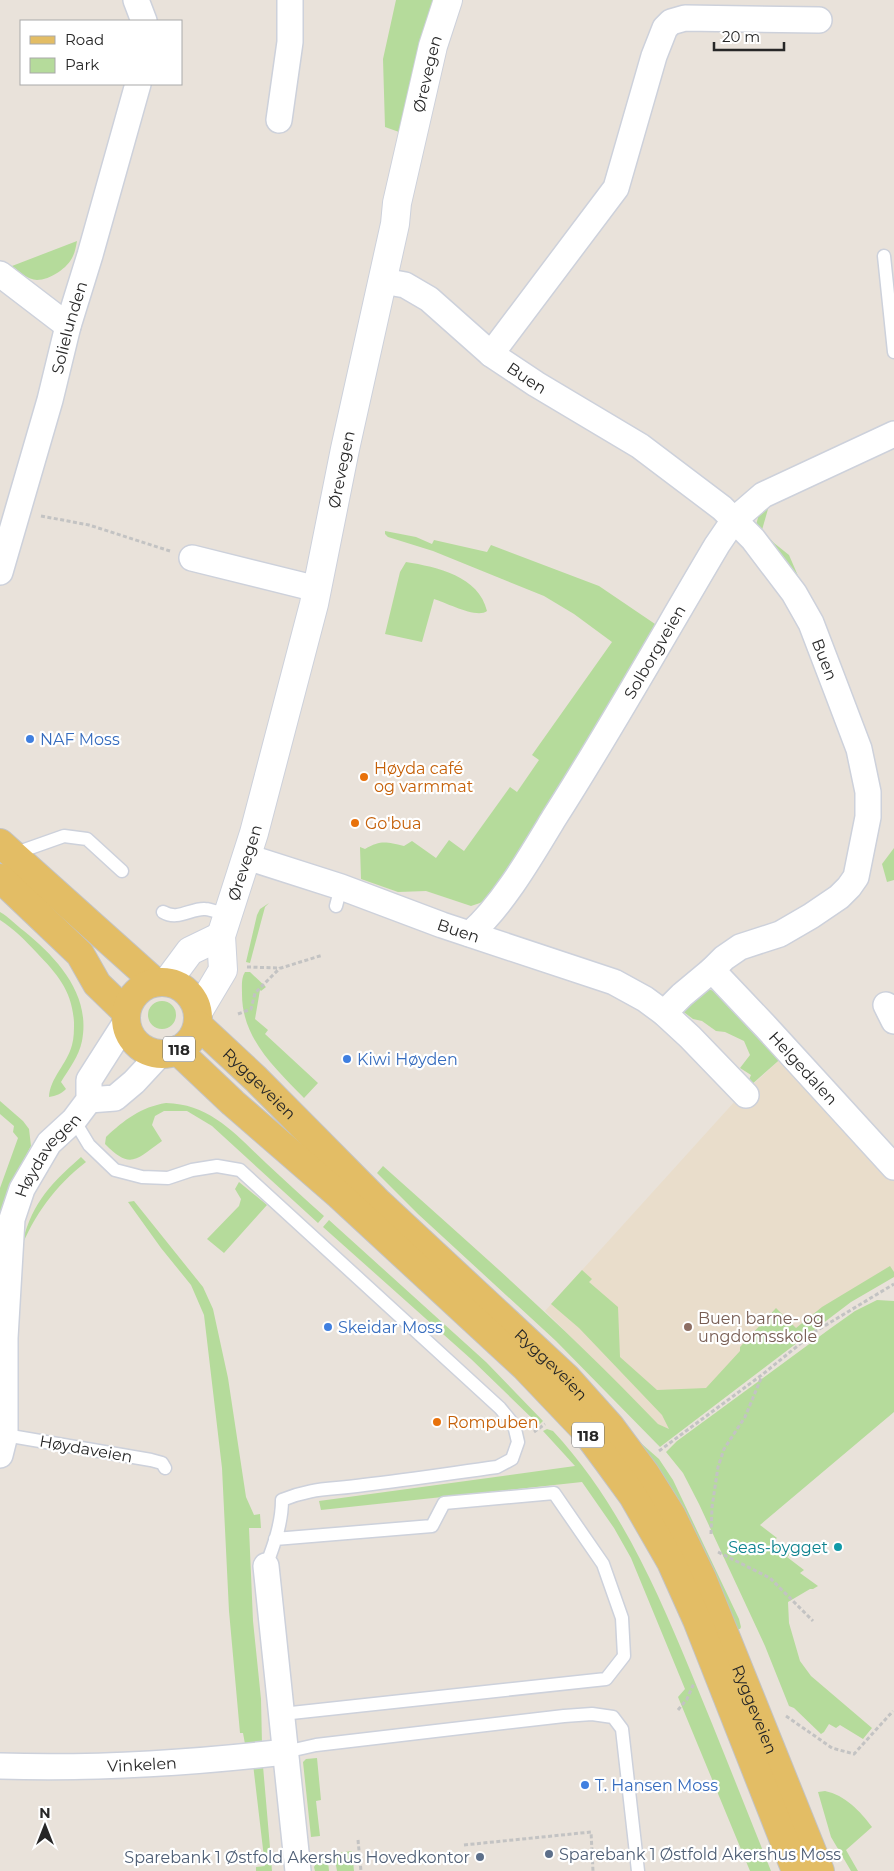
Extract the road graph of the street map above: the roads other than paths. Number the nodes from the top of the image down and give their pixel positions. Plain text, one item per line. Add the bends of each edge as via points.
1 (136, 0) edge
2 (290, 0) edge
3 (448, 0) edge
4 (144, 20) edge
5 (819, 20) dead end
6 (138, 85) edge
7 (279, 120) dead end
8 (884, 256) dead end
9 (0, 274) edge
10 (383, 280) junction
11 (68, 326) junction
12 (894, 352) edge
13 (491, 354) junction
14 (894, 434) edge
15 (734, 520) junction
16 (192, 558) road end
17 (0, 572) edge
18 (317, 589) junction
19 (6, 848) edge
20 (247, 857) junction
21 (122, 872) dead end
22 (0, 878) edge
23 (163, 912) dead end
24 (225, 926) junction
25 (479, 943) junction
26 (712, 970) junction
27 (161, 982) junction
28 (664, 1013) junction
29 (126, 1017) junction
30 (198, 1019) junction
31 (169, 1052) junction
32 (746, 1095) dead end
33 (89, 1100) junction
34 (74, 1120) junction
35 (894, 1166) edge
36 (2, 1338) edge
37 (2, 1445) edge
38 (165, 1468) dead end
39 (275, 1539) junction
40 (266, 1566) joint
41 (282, 1714) junction
42 (285, 1752) junction
43 (0, 1766) edge
44 (298, 1871) edge
45 (638, 1871) edge
46 (796, 1871) edge
47 (820, 1871) edge

1 - 4 street
2 - 7 street via 290,42
3 - 10 street, Ørevegen via 433,46
5 - 13 street, Buen via 685,18 671,22 665,28 616,188
6 - 11 street, Solielunden
8 - 12 lane
9 - 11 street
10 - 13 street, Buen via 405,285 429,299
10 - 18 street, Ørevegen
11 - 17 street, Solielunden
13 - 15 street, Buen via 640,446
14 - 15 street, Solborgveien via 763,494
15 - 25 street, Solborgveien via 586,769 516,880 478,927
15 - 26 street, Buen via 777,569 811,623 859,749 868,792 868,817 856,876 839,897 780,934 740,947
16 - 18 street
18 - 20 street, Ørevegen
19 - 21 lane via 64,836 87,839
19 - 27 main road, 118
20 - 24 street, Ørevegen
20 - 25 street, Buen via 338,896
22 - 29 main road, 118 via 80,954 98,984
23 - 24 lane via 183,915 205,909
24 - 27 street via 190,951
24 - 30 street, Ørevegen via 223,970
25 - 28 street, Buen via 614,982
26 - 28 street, Buen
26 - 35 street, Helgedalen
27 - 29 main road via 144,986 136,992 129,1001
27 - 30 main road, 118 via 178,985 188,992 195,1002
28 - 32 street, Buen
29 - 31 main road, 118 via 129,1034 137,1044 148,1051
29 - 33 street, Høydavegen via 89,1080
30 - 31 main road, 118 via 194,1035 187,1044
30 - 47 main road, Ryggeveien / 118 via 379,1203 567,1378 646,1473 672,1516 702,1578
31 - 33 street, Høydavegen via 115,1098
31 - 46 main road, Ryggeveien / 118 via 339,1195 525,1367 583,1428 633,1496 671,1562
33 - 34 street, Høydavegen
34 - 36 street, Høydavegen via 48,1143 22,1189 12,1220
34 - 39 lane via 89,1145 115,1170 142,1177 168,1178 217,1166 240,1170 514,1424 518,1442 512,1458 497,1467 361,1486 322,1488 282,1500
36 - 37 street, Høydavegen
37 - 38 lane, Høydaveien via 151,1460 162,1463
39 - 40 lane
39 - 41 lane via 432,1526 444,1503 554,1493 603,1564 622,1618 624,1656 606,1679
40 - 41 street
41 - 42 street
42 - 43 street, Vinkelen via 126,1765
42 - 44 street
42 - 45 lane via 316,1745 564,1716 592,1714 613,1717 622,1729

